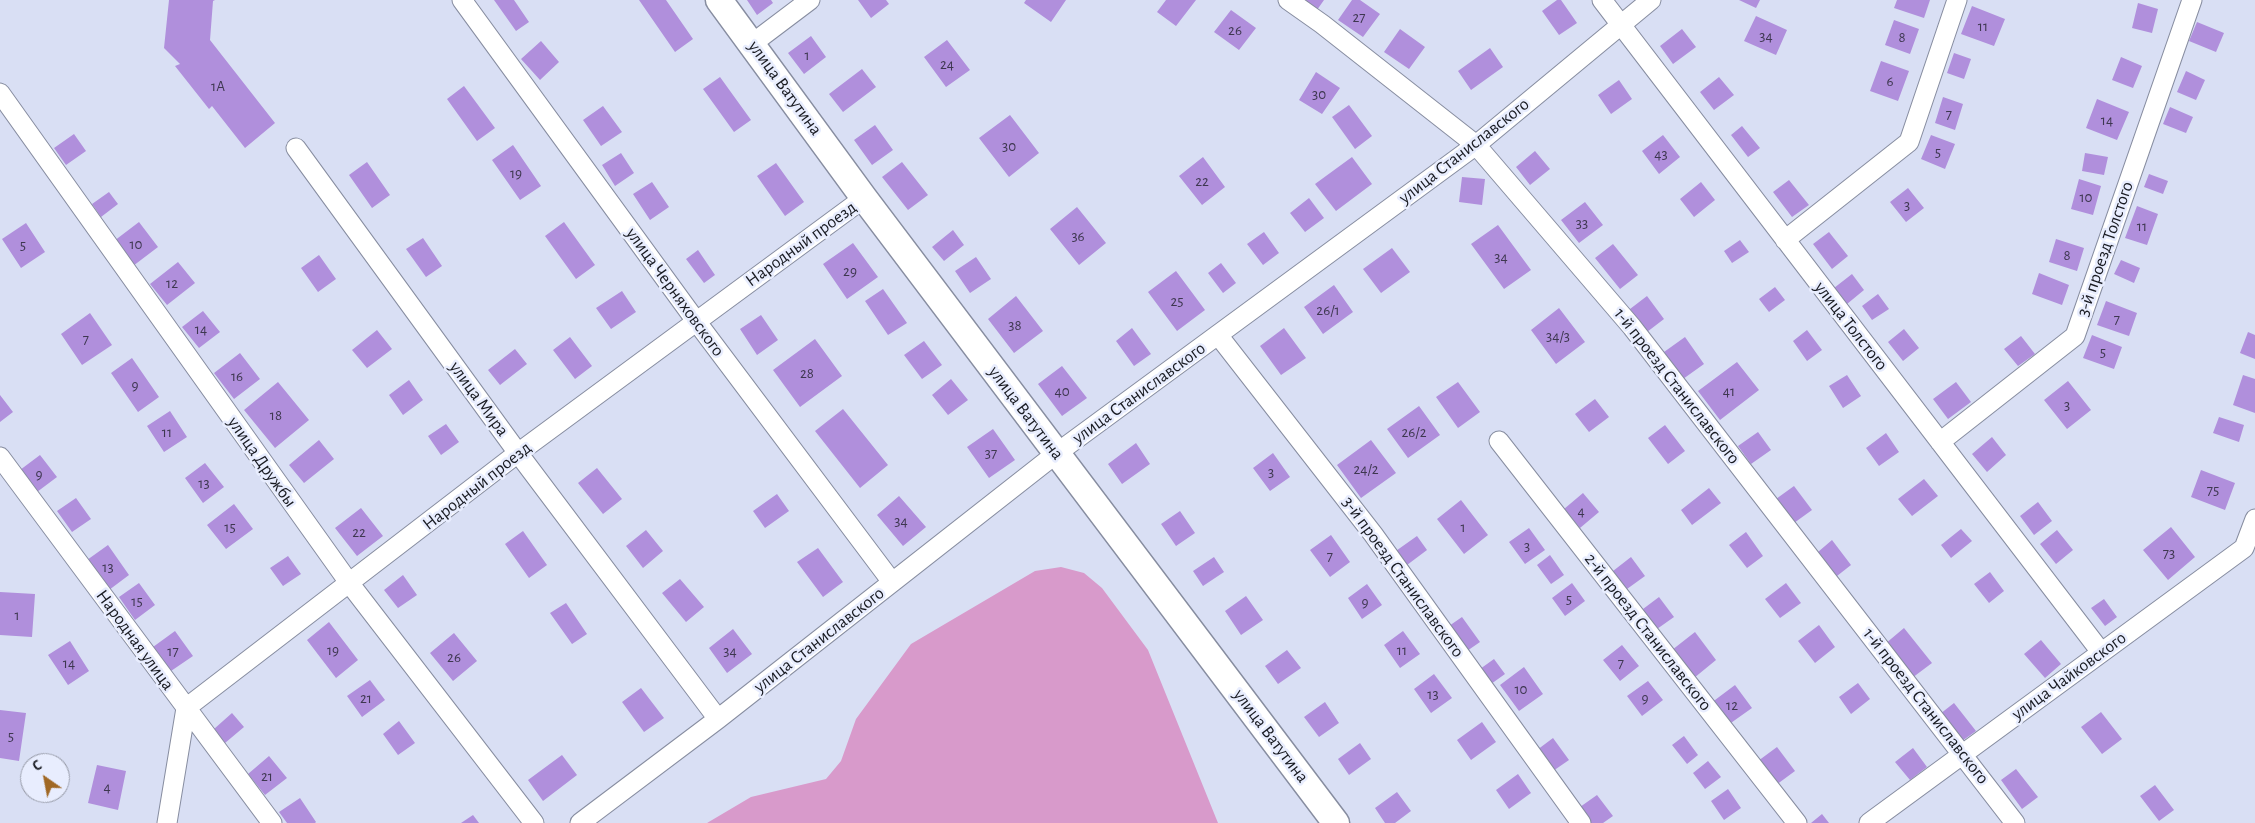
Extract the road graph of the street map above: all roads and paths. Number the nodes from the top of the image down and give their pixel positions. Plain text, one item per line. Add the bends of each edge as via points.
1 (462, 0) edge
2 (720, 0) edge
3 (810, 0) edge
4 (1288, 0) edge
5 (1602, 0) edge
6 (1651, 0) edge
7 (1957, 0) edge
8 (2192, 0) edge
9 (1621, 26) junction
10 (753, 43) junction
11 (0, 94) edge
12 (1476, 146) junction
13 (296, 148) dead end
14 (864, 198) junction
15 (1785, 240) junction
16 (696, 321) junction
17 (1218, 335) junction
18 (1499, 441) dead end
19 (1940, 442) junction
20 (518, 453) junction
21 (1057, 453) junction
22 (0, 456) edge
23 (2255, 519) edge
24 (892, 582) junction
25 (350, 584) junction
26 (2101, 652) junction
27 (186, 708) junction
28 (718, 719) junction
29 (1963, 753) junction
30 (168, 823) edge
31 (272, 823) edge
32 (534, 823) edge
33 (580, 823) edge
34 (1336, 823) edge
35 (1581, 823) edge
36 (1797, 823) edge
37 (1869, 823) edge
38 (2015, 823) edge

1 - 16 street, улица Черняховского
2 - 10 street, улица Ватутина
3 - 10 street
4 - 12 street, 1-й проезд Станиславского
5 - 9 street, улица Толстого
6 - 9 street, улица Станиславского
7 - 15 street via 1908,142
8 - 19 street, 3-й проезд Толстого via 2075,336
9 - 12 street, улица Станиславского
9 - 15 street, улица Толстого
10 - 14 street, улица Ватутина
11 - 25 street, улица Дружбы
12 - 17 street, улица Станиславского
12 - 29 street, 1-й проезд Станиславского via 1632,327
13 - 20 street, улица Мира
14 - 16 street, Народный проезд
14 - 21 street, улица Ватутина
15 - 19 street, улица Толстого
16 - 20 street, Народный проезд
16 - 24 street, улица Черняховского
17 - 21 street, улица Станиславского
17 - 35 street, 3-й проезд Станиславского via 1373,534
18 - 36 street, 2-й проезд Станиславского
19 - 26 street, улица Толстого
20 - 25 street, Народный проезд
20 - 28 street, улица Мира
21 - 24 street, улица Станиславского
21 - 34 street, улица Ватутина
22 - 27 street, Народная улица
23 - 26 street, улица Чайковского via 2244,548
24 - 28 street, улица Станиславского
25 - 27 street, Народный проезд
25 - 32 street, улица Дружбы
26 - 29 street, улица Чайковского
27 - 30 street
27 - 31 street, Народная улица
28 - 33 street, улица Станиславского
29 - 37 street, улица Чайковского
29 - 38 street, 1-й проезд Станиславского

